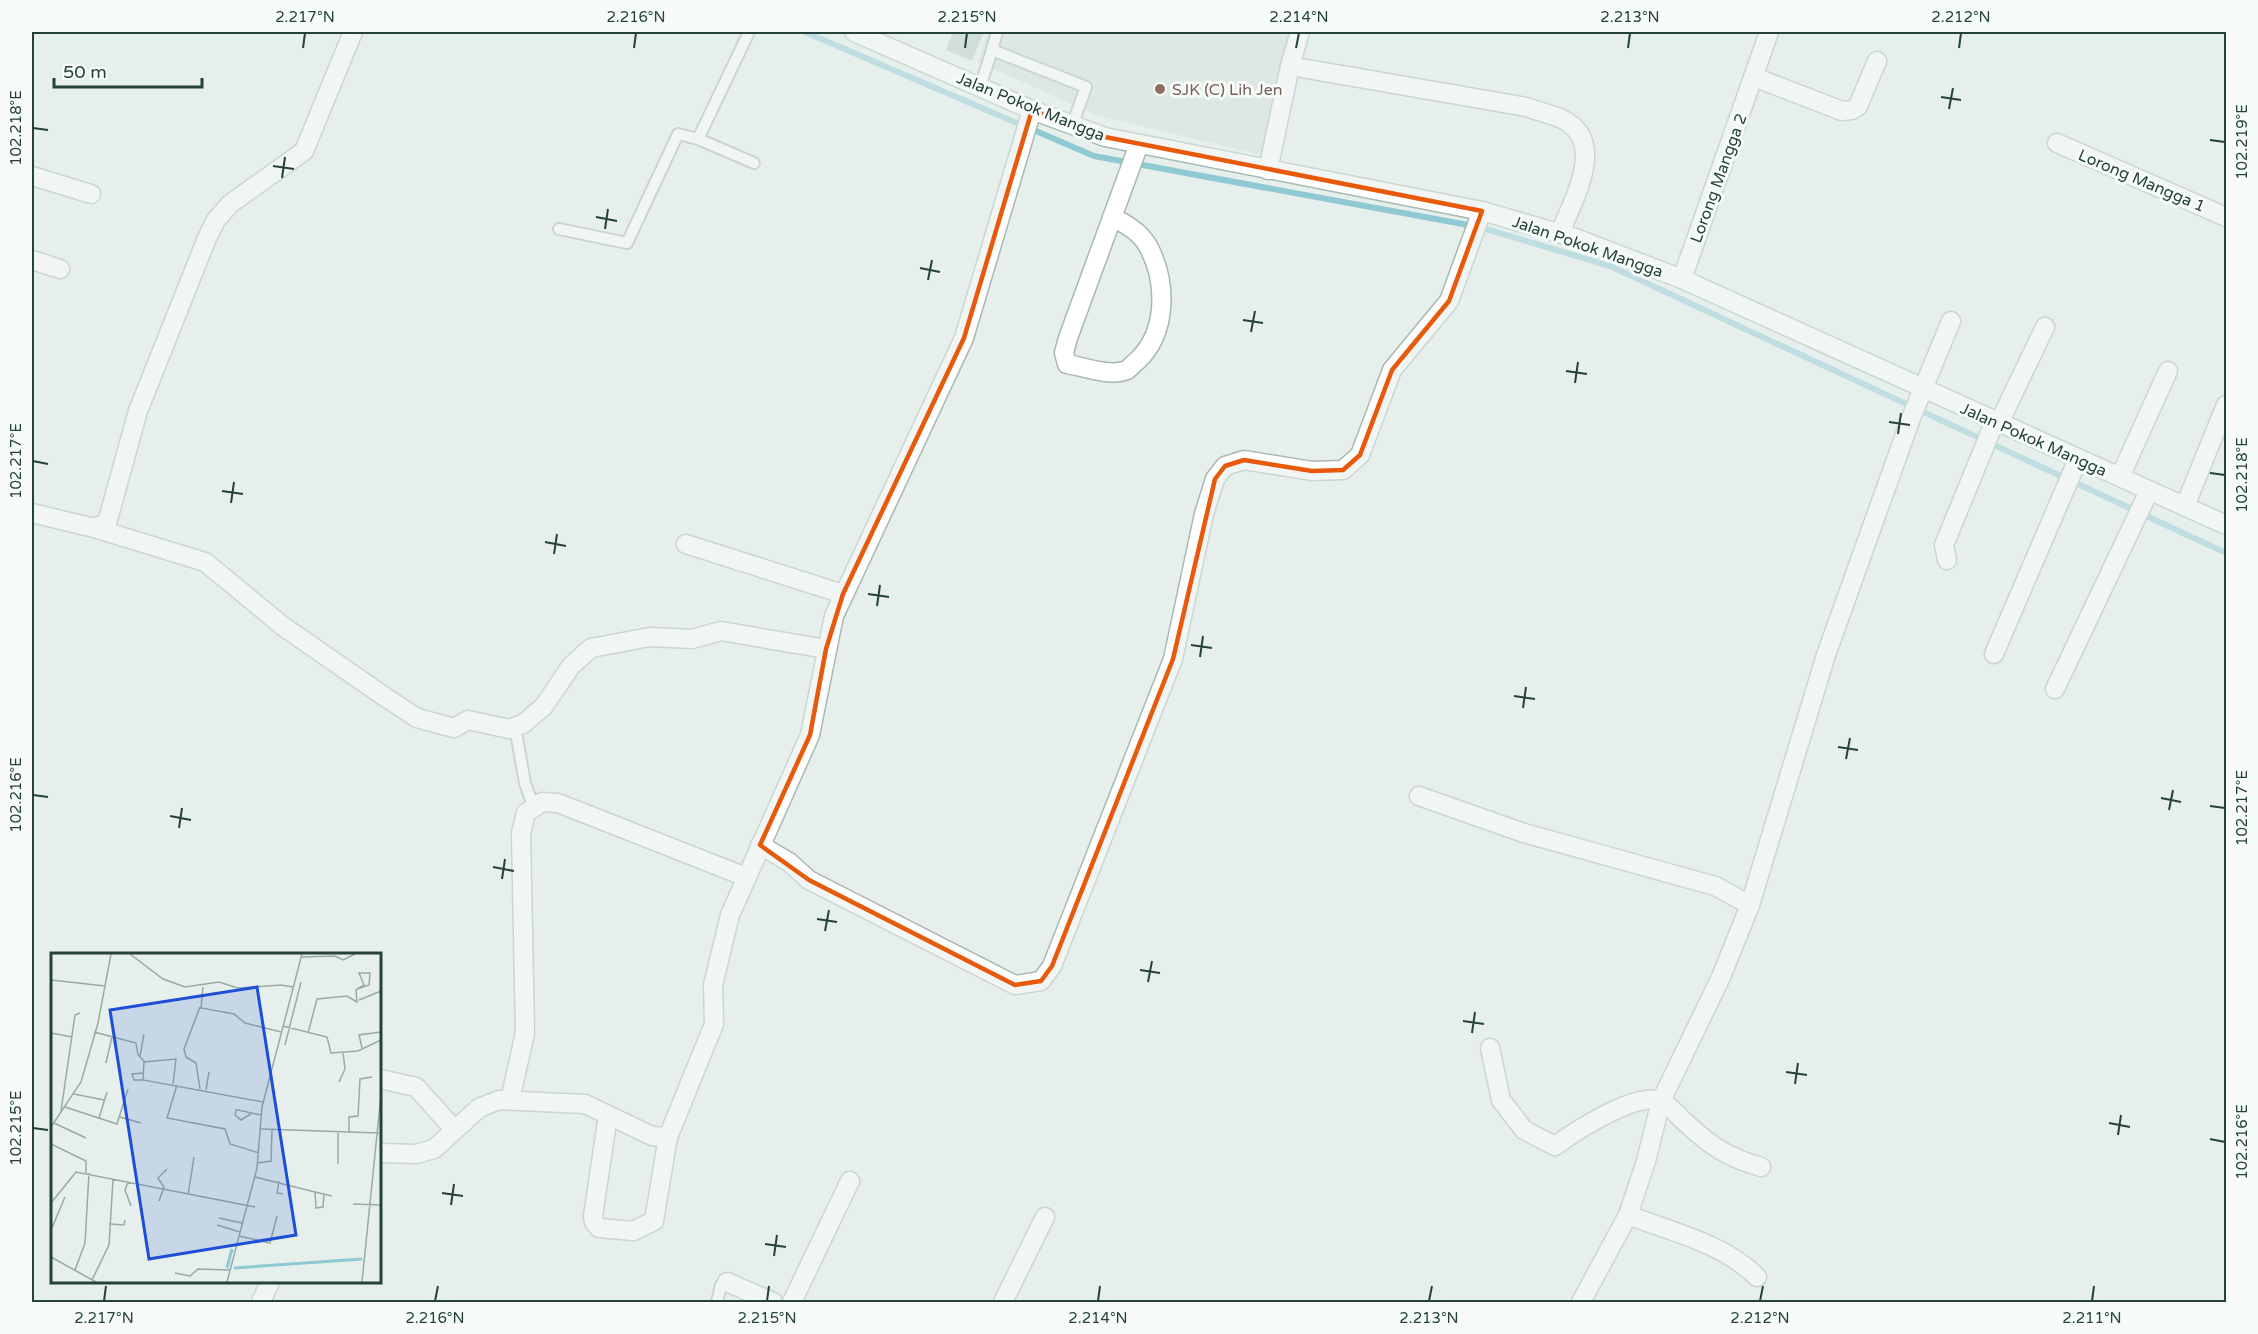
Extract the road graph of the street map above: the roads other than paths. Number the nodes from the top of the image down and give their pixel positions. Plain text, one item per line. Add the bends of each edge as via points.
1 (353, 32) edge
2 (749, 32) edge
3 (854, 32) edge
4 (997, 32) edge
5 (1300, 32) edge
6 (1769, 32) edge
7 (992, 50) junction
8 (1877, 61) dead end
9 (1290, 66) junction
10 (1754, 77) junction
11 (980, 87) junction
12 (1030, 114) junction
13 (1072, 126) junction
14 (698, 139) junction
15 (2057, 143) dead end
16 (1134, 157) junction
17 (754, 163) dead end
18 (1268, 170) junction
19 (32, 176) edge
20 (91, 194) dead end
21 (1480, 216) junction
22 (1112, 217) junction
23 (2226, 217) edge
24 (559, 229) dead end
25 (1560, 233) junction
26 (32, 260) edge
27 (60, 269) dead end
28 (1682, 279) junction
29 (1951, 321) dead end
30 (2045, 327) dead end
31 (2168, 371) dead end
32 (1921, 394) junction
33 (2226, 405) edge
34 (1992, 432) junction
35 (2075, 465) junction
36 (2120, 477) junction
37 (2142, 505) junction
38 (2185, 506) junction
39 (32, 513) edge
40 (2226, 525) edge
41 (94, 528) junction
42 (686, 544) dead end
43 (1947, 560) dead end
44 (843, 594) junction
45 (826, 649) junction
46 (1994, 654) dead end
47 (2055, 689) dead end
48 (515, 727) junction
49 (1419, 796) dead end
50 (534, 808) junction
51 (760, 845) junction
52 (746, 878) junction
53 (1750, 905) junction
54 (1490, 1048) dead end
55 (381, 1079) edge
56 (510, 1100) junction
57 (1661, 1101) junction
58 (608, 1115) junction
59 (453, 1128) junction
60 (668, 1137) junction
61 (381, 1153) edge
62 (1761, 1167) dead end
63 (850, 1181) dead end
64 (1628, 1215) junction
65 (1045, 1217) dead end
66 (1756, 1277) dead end
67 (727, 1282) joint
68 (269, 1283) edge
69 (261, 1302) edge
70 (717, 1302) edge
71 (773, 1302) edge
72 (792, 1302) edge
73 (1003, 1302) edge
74 (1581, 1302) edge

1 - 41 street via 304,151 230,204 216,220 138,411 107,523
2 - 14 lane
3 - 11 street, Jalan Pokok Mangga
4 - 7 lane
5 - 9 street
6 - 10 street, Lorong Mangga 2
7 - 11 lane
7 - 13 lane via 1086,87
8 - 10 street via 1858,106 1852,110 1842,111
9 - 18 street
9 - 25 street via 1526,107 1562,119 1580,138 1587,164
10 - 28 street, Lorong Mangga 2
11 - 12 street, Jalan Pokok Mangga
12 - 13 street, Jalan Pokok Mangga
12 - 44 street via 964,338
13 - 16 street, Jalan Pokok Mangga
14 - 17 lane
14 - 24 lane via 678,134 627,243
15 - 23 street, Lorong Mangga 1
16 - 18 street, Jalan Pokok Mangga
16 - 22 street
18 - 21 street, Jalan Pokok Mangga
19 - 20 street
21 - 25 street, Jalan Pokok Mangga
21 - 51 street via 1449,301 1392,370 1360,455 1342,470 1312,471 1244,460 1225,466 1215,479 1173,659 1052,966 1041,981 1015,985 809,880 789,862
22 - 22 street via 1064,353 1067,364 1110,372 1127,370 1145,353 1161,324 1157,267 1147,244 1131,227
25 - 28 street, Jalan Pokok Mangga
26 - 27 street
28 - 32 street, Jalan Pokok Mangga
29 - 32 street
30 - 34 street
31 - 36 street
32 - 34 street, Jalan Pokok Mangga
32 - 53 street via 1826,655
33 - 38 street
34 - 35 street, Jalan Pokok Mangga
34 - 43 street via 1944,545
35 - 36 street, Jalan Pokok Mangga
35 - 46 street
36 - 37 street, Jalan Pokok Mangga
37 - 38 street, Jalan Pokok Mangga
37 - 47 street
38 - 40 street, Jalan Pokok Mangga
39 - 41 street
41 - 48 street via 205,562 285,627 417,718 454,728 468,720 487,726
42 - 44 street
44 - 45 street
45 - 48 street via 721,631 692,639 650,637 591,648 571,666 544,706
45 - 51 street via 810,735
48 - 50 lane via 525,783
49 - 53 street via 1524,833 1715,886
50 - 52 street via 542,802 558,803
50 - 56 street via 526,813 521,833 525,1033
51 - 52 street
52 - 60 street via 730,915 713,985 714,1024
53 - 57 street via 1721,977
54 - 57 street via 1501,1100 1524,1130 1555,1146 1584,1124 1646,1099
55 - 59 street via 416,1087
56 - 58 street via 585,1104
56 - 59 street via 479,1108
57 - 62 street via 1709,1144 1734,1159
57 - 64 street
58 - 60 street via 652,1136
58 - 60 street via 593,1215 599,1228 633,1231 654,1221
59 - 61 street via 434,1149 416,1154
63 - 72 street
64 - 66 street via 1714,1247 1742,1263
64 - 74 street
65 - 73 street
67 - 70 lane via 721,1285
67 - 71 street
68 - 69 street

